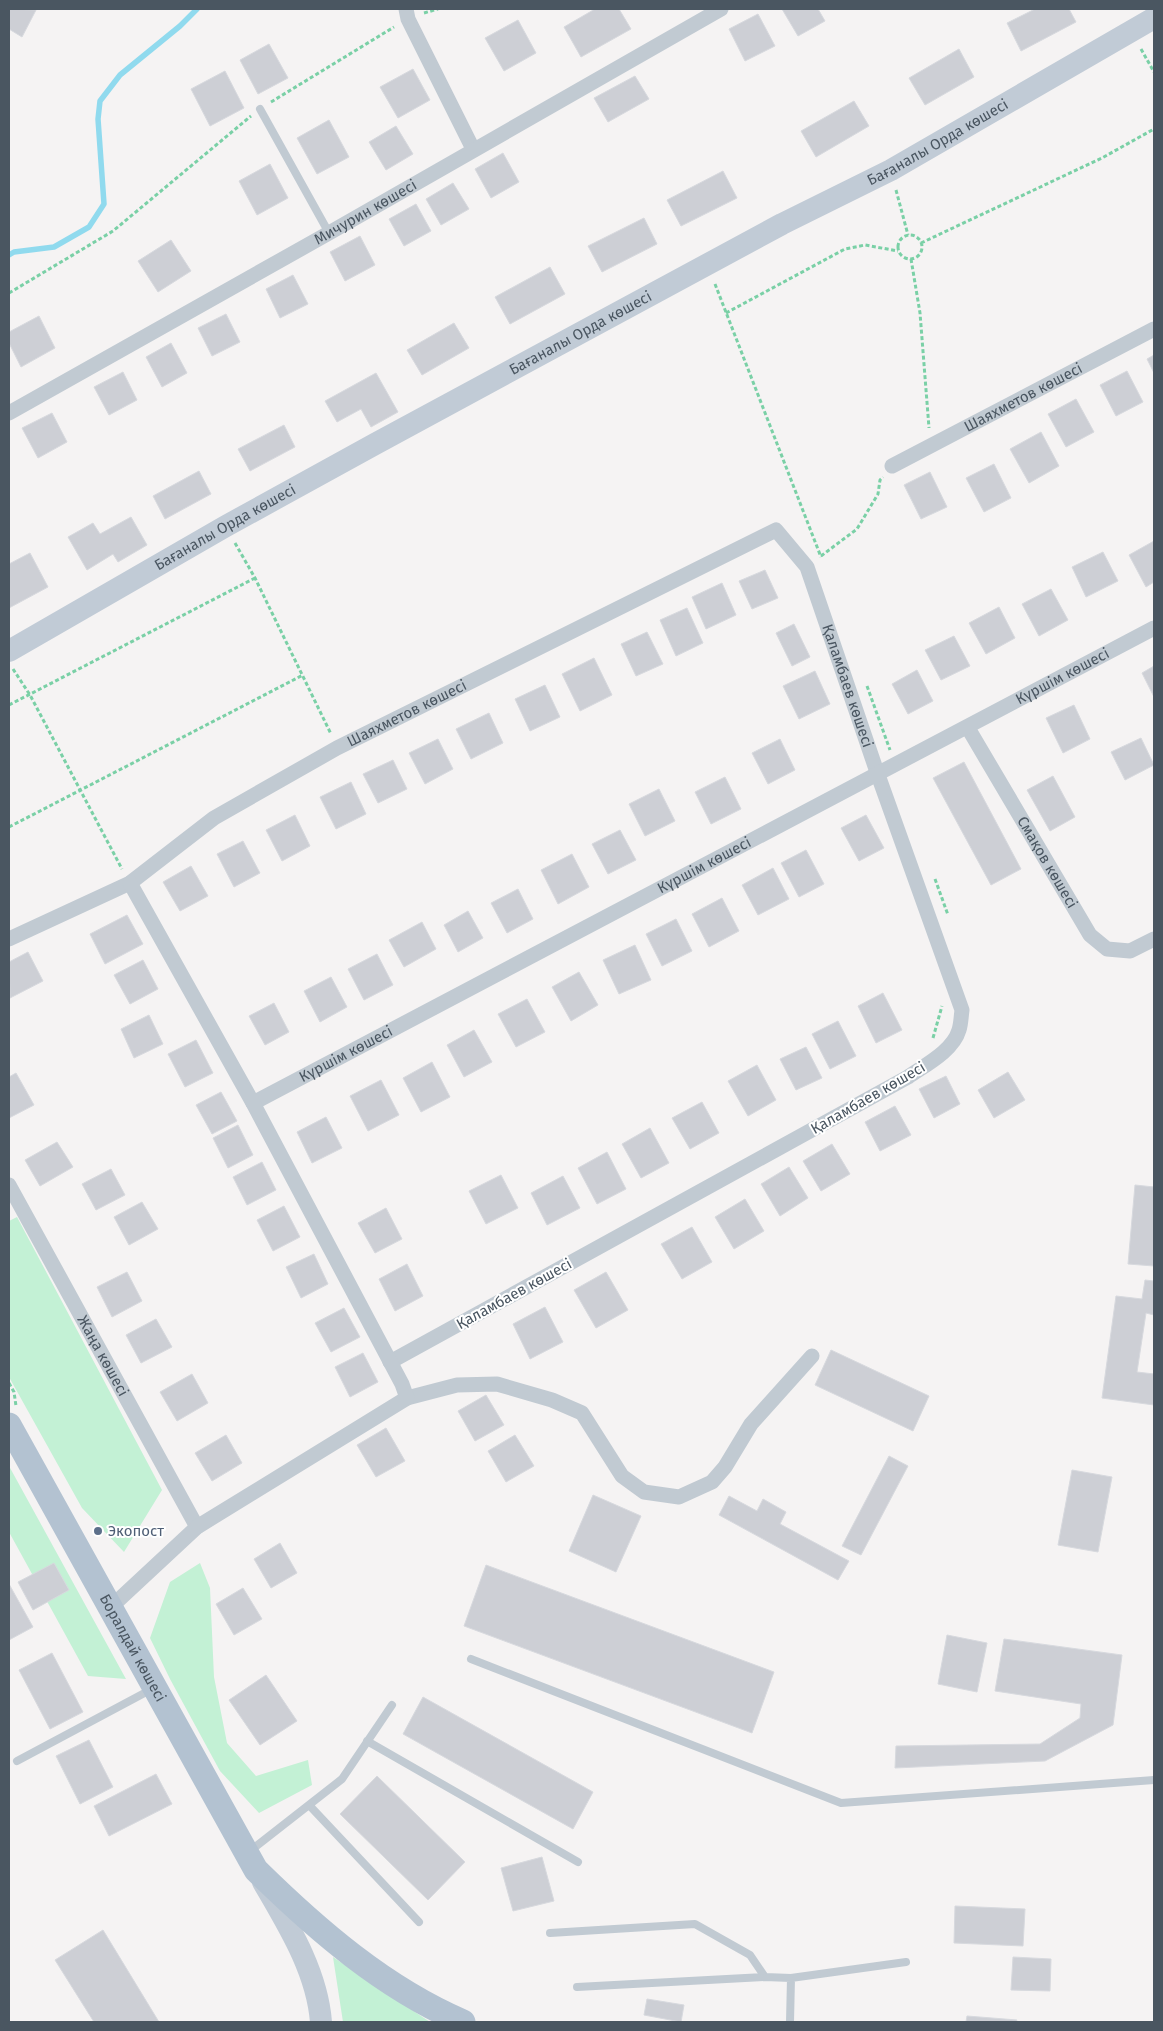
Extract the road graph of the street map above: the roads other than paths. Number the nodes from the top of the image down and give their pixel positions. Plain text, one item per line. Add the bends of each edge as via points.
1 (721, 9) edge
2 (407, 14) edge
3 (1154, 18) edge
4 (260, 109) road end
5 (473, 149) junction
6 (329, 233) junction
7 (1154, 328) edge
8 (9, 413) edge
9 (892, 466) road end
10 (807, 567) joint
11 (1154, 628) edge
12 (9, 651) edge
13 (968, 728) junction
14 (878, 775) junction
15 (130, 883) junction
16 (9, 939) edge
17 (1154, 939) edge
18 (253, 1103) junction
19 (9, 1185) edge
20 (812, 1356) dead end
21 (390, 1362) junction
22 (408, 1398) junction
23 (9, 1425) edge
24 (197, 1527) junction
25 (111, 1607) junction
26 (471, 1660) dead end
27 (154, 1687) junction
28 (392, 1705) dead end
29 (367, 1741) junction
30 (17, 1761) dead end
31 (1154, 1780) edge
32 (309, 1805) junction
33 (251, 1862) junction
34 (578, 1862) dead end
35 (420, 1922) dead end
36 (550, 1933) dead end
37 (906, 1962) dead end
38 (765, 1977) junction
39 (791, 1978) junction
40 (577, 1987) dead end
41 (321, 2022) edge
42 (463, 2022) edge
43 (790, 2022) edge

1 - 5 street, Мичурин көшесі
2 - 5 street
3 - 12 street, Бағаналы Орда көшесі via 891,170 707,264 226,526
4 - 6 lane
5 - 6 street, Мичурин көшесі
6 - 8 street, Мичурин көшесі
7 - 9 street, Шаяхметов көшесі
10 - 14 street, Қаламбаев көшесі
10 - 15 street, Шаяхметов көшесі via 776,530 337,748 214,818
11 - 13 street, Күршім көшесі
13 - 14 street, Күршім көшесі
13 - 17 street, Смақов көшесі via 1090,935 1107,949 1130,951
14 - 18 street, Күршім көшесі
14 - 21 street, Қаламбаев көшесі via 962,1010 959,1031 951,1044 908,1077
15 - 16 street, Шаяхметов көшесі
15 - 18 street
18 - 21 street
19 - 24 street, Жаңа көшесі
20 - 22 street via 751,1424 712,1482 679,1497 644,1492 622,1476 582,1413 552,1400 497,1384 457,1385
21 - 22 street
22 - 24 street
23 - 25 main road, Боралдай көшесі
24 - 25 street
25 - 27 main road, Боралдай көшесі
26 - 31 lane via 841,1803
27 - 30 lane
27 - 33 main road, Боралдай көшесі
28 - 29 lane
29 - 32 lane via 342,1779
29 - 34 lane
32 - 33 lane
32 - 35 lane
33 - 41 street via 291,1930 310,1972
33 - 42 main road, Боралдай көшесі via 298,1912 361,1962 432,2009
36 - 38 lane via 695,1924 750,1955
37 - 39 lane
38 - 39 lane
38 - 40 lane
39 - 43 lane

